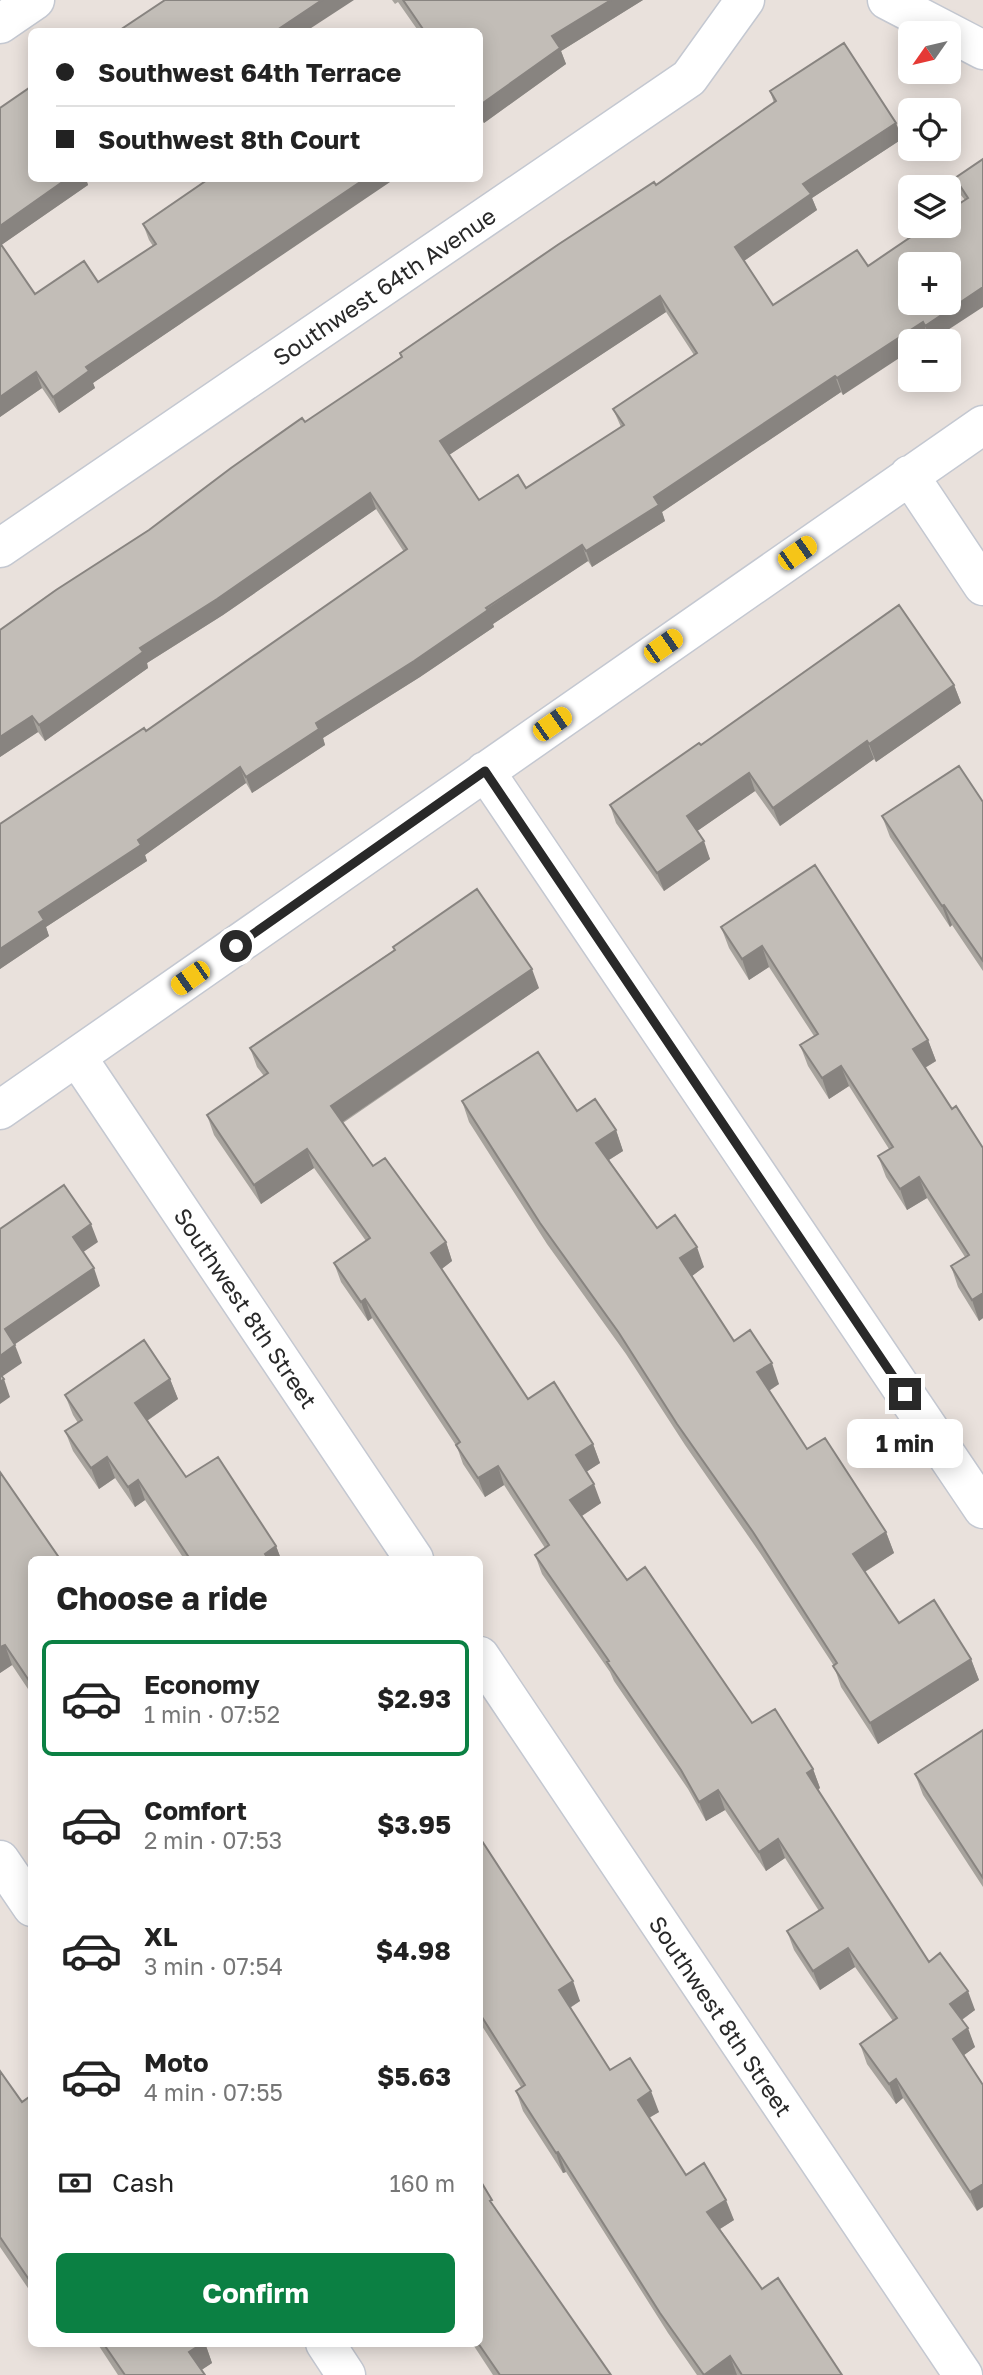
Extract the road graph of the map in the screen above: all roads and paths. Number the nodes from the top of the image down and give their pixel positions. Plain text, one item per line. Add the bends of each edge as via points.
1 (36, 0) edge
2 (745, 0) edge
3 (887, 0) edge
4 (0, 24) edge
5 (983, 50) edge
6 (983, 425) edge
7 (909, 475) junction
8 (0, 548) edge
9 (983, 586) edge
10 (485, 771) junction
11 (77, 1057) junction
12 (0, 1110) edge
13 (983, 1509) edge
14 (412, 1556) edge
15 (483, 1660) edge
16 (0, 1860) edge
17 (28, 1901) edge
18 (328, 2347) edge
19 (346, 2375) edge
20 (963, 2375) edge

1 - 4 street
2 - 8 street, Southwest 64th Avenue via 689,78
3 - 5 street
6 - 7 street
7 - 9 street
7 - 10 street
10 - 11 street
10 - 13 street
11 - 12 street
11 - 14 street, Southwest 8th Street
15 - 20 street, Southwest 8th Street
16 - 17 street
18 - 19 street

